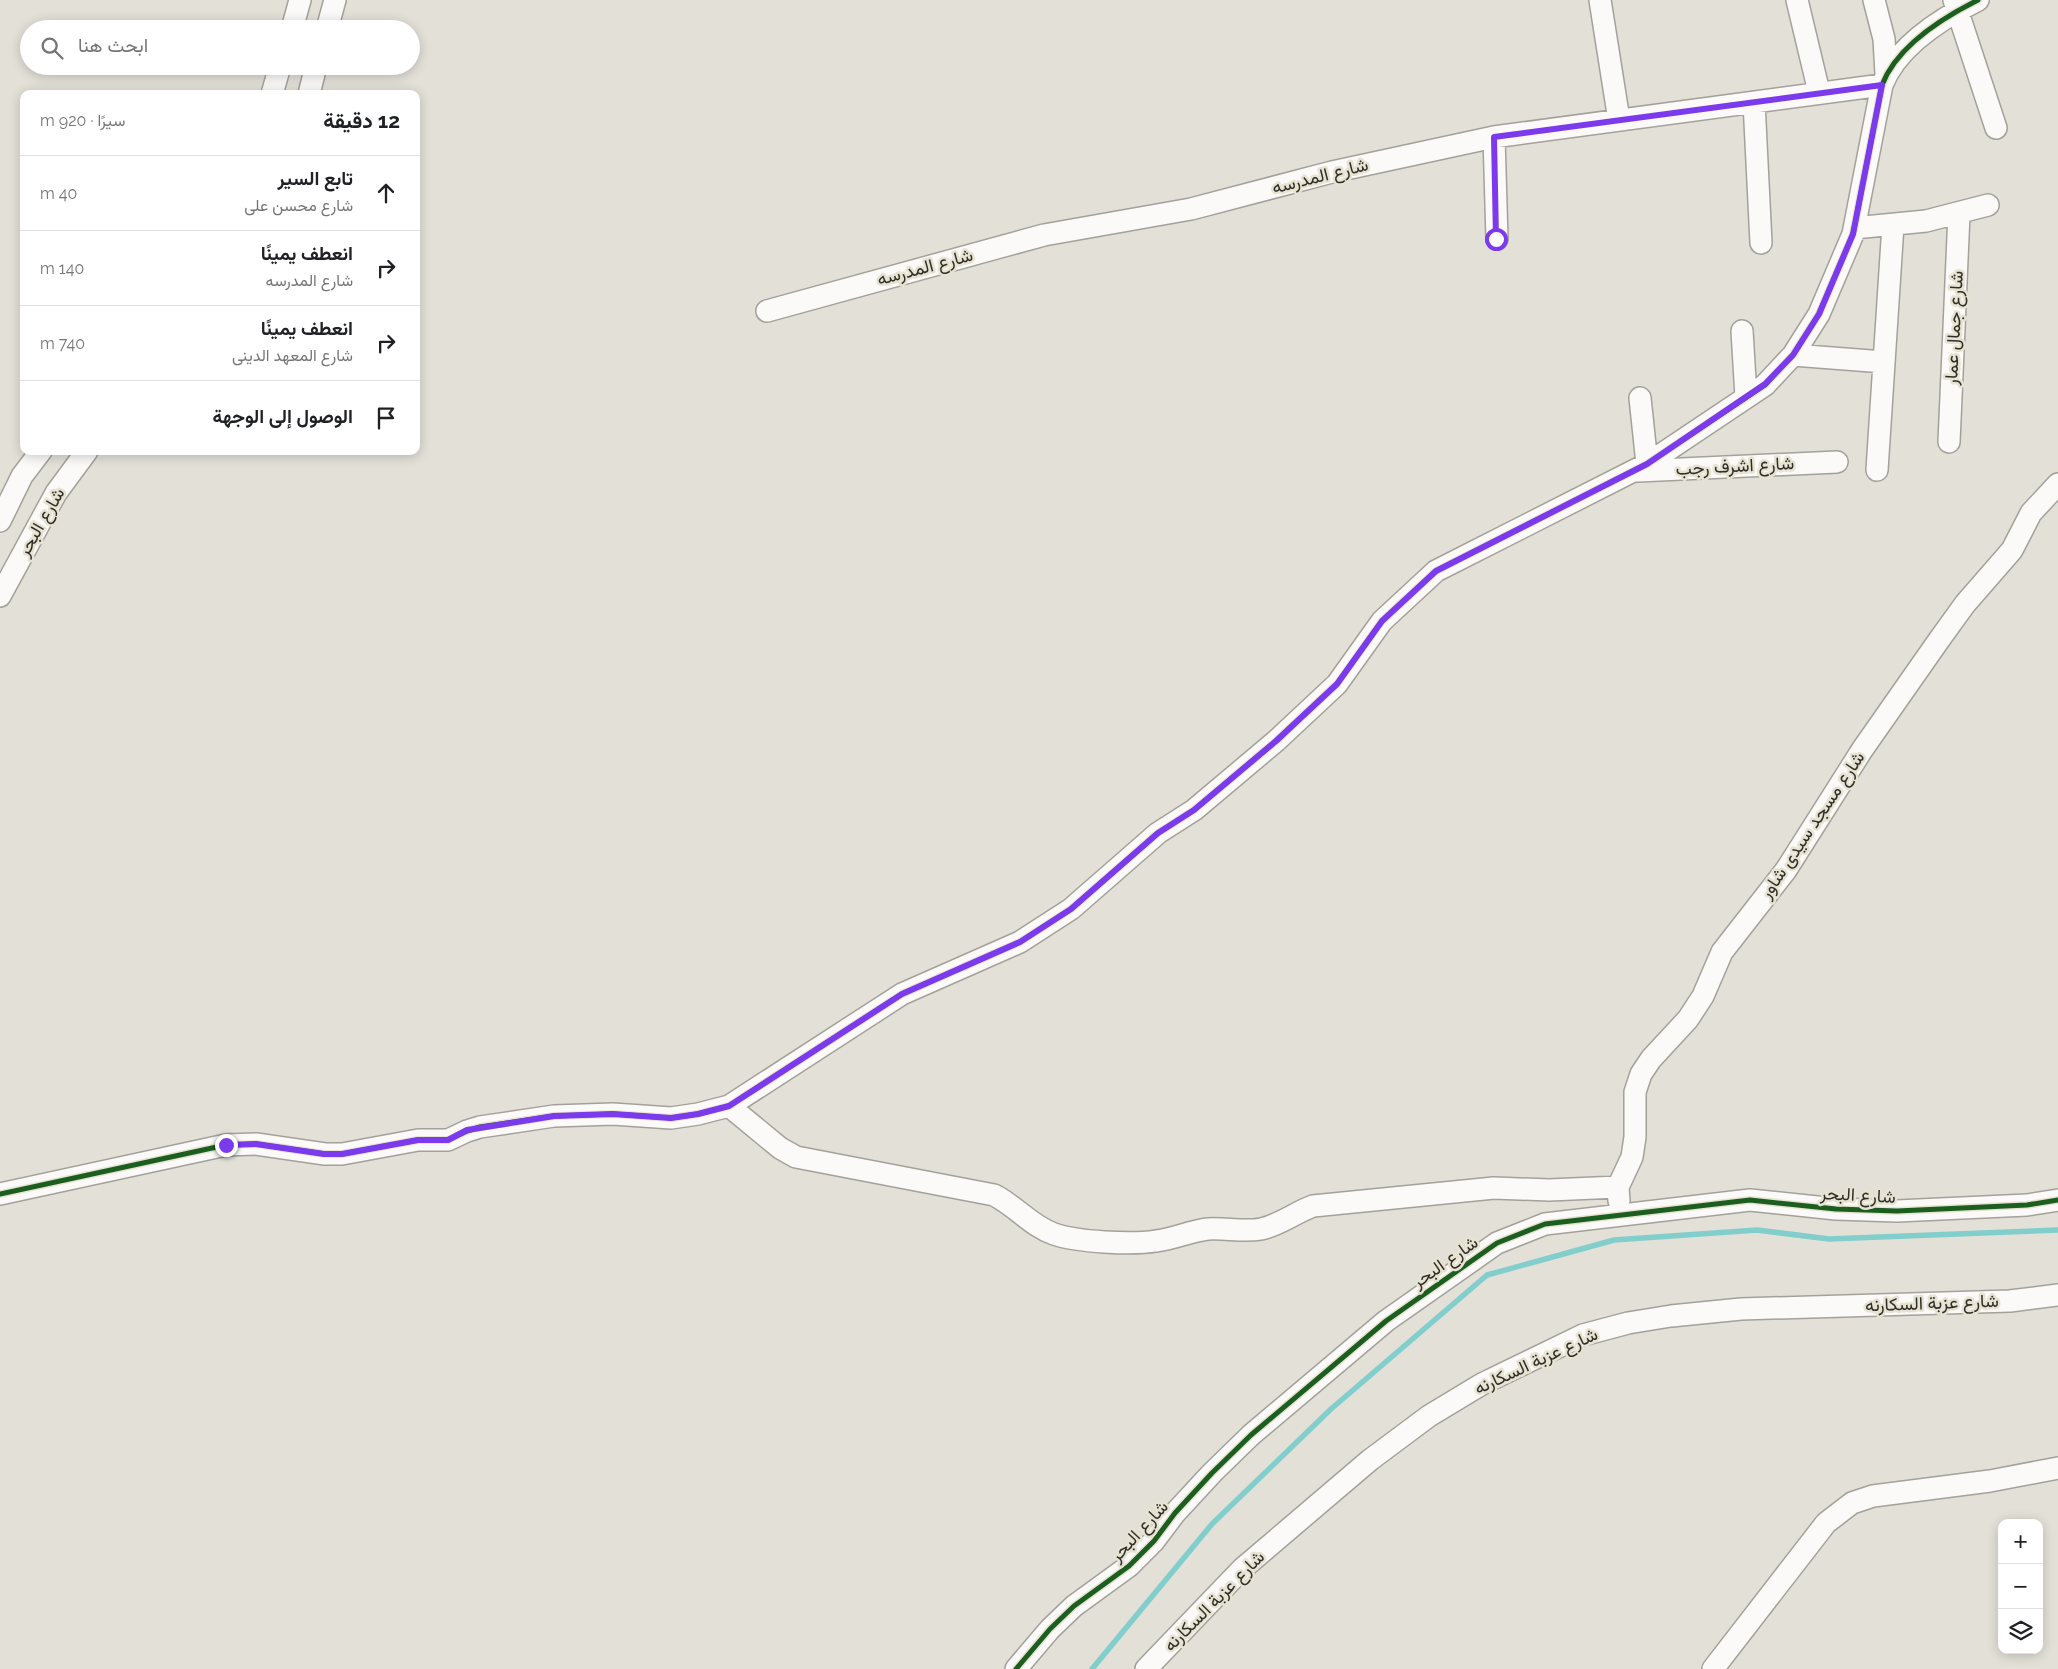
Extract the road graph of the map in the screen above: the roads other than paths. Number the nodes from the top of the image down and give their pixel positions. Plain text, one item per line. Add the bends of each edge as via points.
1 (300, 0) edge
2 (335, 0) edge
3 (1600, 0) edge
4 (1798, 0) edge
5 (1874, 0) edge
6 (1978, 0) edge
7 (1956, 5) edge
8 (294, 20) edge
9 (329, 20) edge
10 (277, 75) edge
11 (314, 75) edge
12 (1884, 80) junction
13 (273, 90) edge
14 (310, 90) edge
15 (1819, 92) junction
16 (1754, 102) junction
17 (1619, 120) junction
18 (1996, 128) dead end
19 (1494, 137) junction
20 (1988, 205) dead end
21 (1959, 214) junction
22 (1893, 226) junction
23 (1854, 228) junction
24 (1496, 239) dead end
25 (1761, 243) dead end
26 (767, 310) dead end
27 (1742, 331) dead end
28 (1793, 355) junction
29 (1884, 362) junction
30 (1746, 397) junction
31 (1640, 398) dead end
32 (1949, 442) dead end
33 (38, 455) edge
34 (84, 455) edge
35 (1837, 462) dead end
36 (1640, 467) junction
37 (1877, 470) dead end
38 (2058, 484) edge
39 (0, 521) edge
40 (0, 596) edge
41 (729, 1106) junction
42 (1618, 1187) junction
43 (0, 1194) edge
44 (2058, 1200) edge
45 (1628, 1213) junction
46 (2058, 1295) edge
47 (2058, 1468) edge
48 (1016, 1669) edge
49 (1146, 1669) edge
50 (1713, 1669) edge

1 - 8 street
2 - 9 street
3 - 17 street
4 - 15 street
5 - 12 street via 1884,39
6 - 7 street
7 - 12 street via 1928,30
7 - 18 street
10 - 13 street
11 - 14 street
12 - 15 street, شارع المدرسه
12 - 23 street
15 - 16 street, شارع المدرسه
16 - 17 street, شارع المدرسه
16 - 25 street
17 - 19 street, شارع المدرسه
19 - 24 street
19 - 26 street, شارع المدرسه via 1332,172 1191,209 1044,235
20 - 21 street
21 - 22 street
21 - 32 street, شارع جمال عمار
22 - 23 street
22 - 29 street
23 - 28 street via 1819,314
27 - 30 street
28 - 29 street
28 - 30 street via 1765,384
29 - 37 street
30 - 36 street
31 - 36 street
33 - 39 street, شارع البحر via 22,476
34 - 40 street, شارع البحر via 56,493
35 - 36 street, شارع اشرف رجب
36 - 41 street via 1436,571 1382,621 1337,684 1276,741 1194,810 1158,833 1054,921 1020,942 902,994
38 - 42 street, شارع مسجد سيدى شاور via 2031,513 2012,550 1965,604 1862,750 1786,870 1722,952 1703,996 1688,1019 1651,1058 1635,1092 1632,1156
41 - 42 street via 780,1148 796,1157 994,1194 1034,1224 1074,1239 1156,1242 1204,1230 1261,1229 1313,1206 1460,1191
41 - 43 street via 671,1118 613,1114 554,1116 473,1129 448,1140 418,1140 342,1154 256,1144 226,1145
42 - 45 street via 1618,1197
44 - 45 street, شارع البحر via 2027,1205 1897,1212 1750,1200
45 - 48 street, شارع البحر via 1545,1224 1497,1243 1393,1315 1251,1436 1212,1473 1129,1566 1074,1606
46 - 49 street, شارع عزبة السكارنه via 2010,1300 1740,1310 1628,1322 1583,1335 1482,1384 1429,1416 1370,1460 1242,1569
47 - 50 street via 1972,1484 1873,1496 1852,1503 1826,1523

